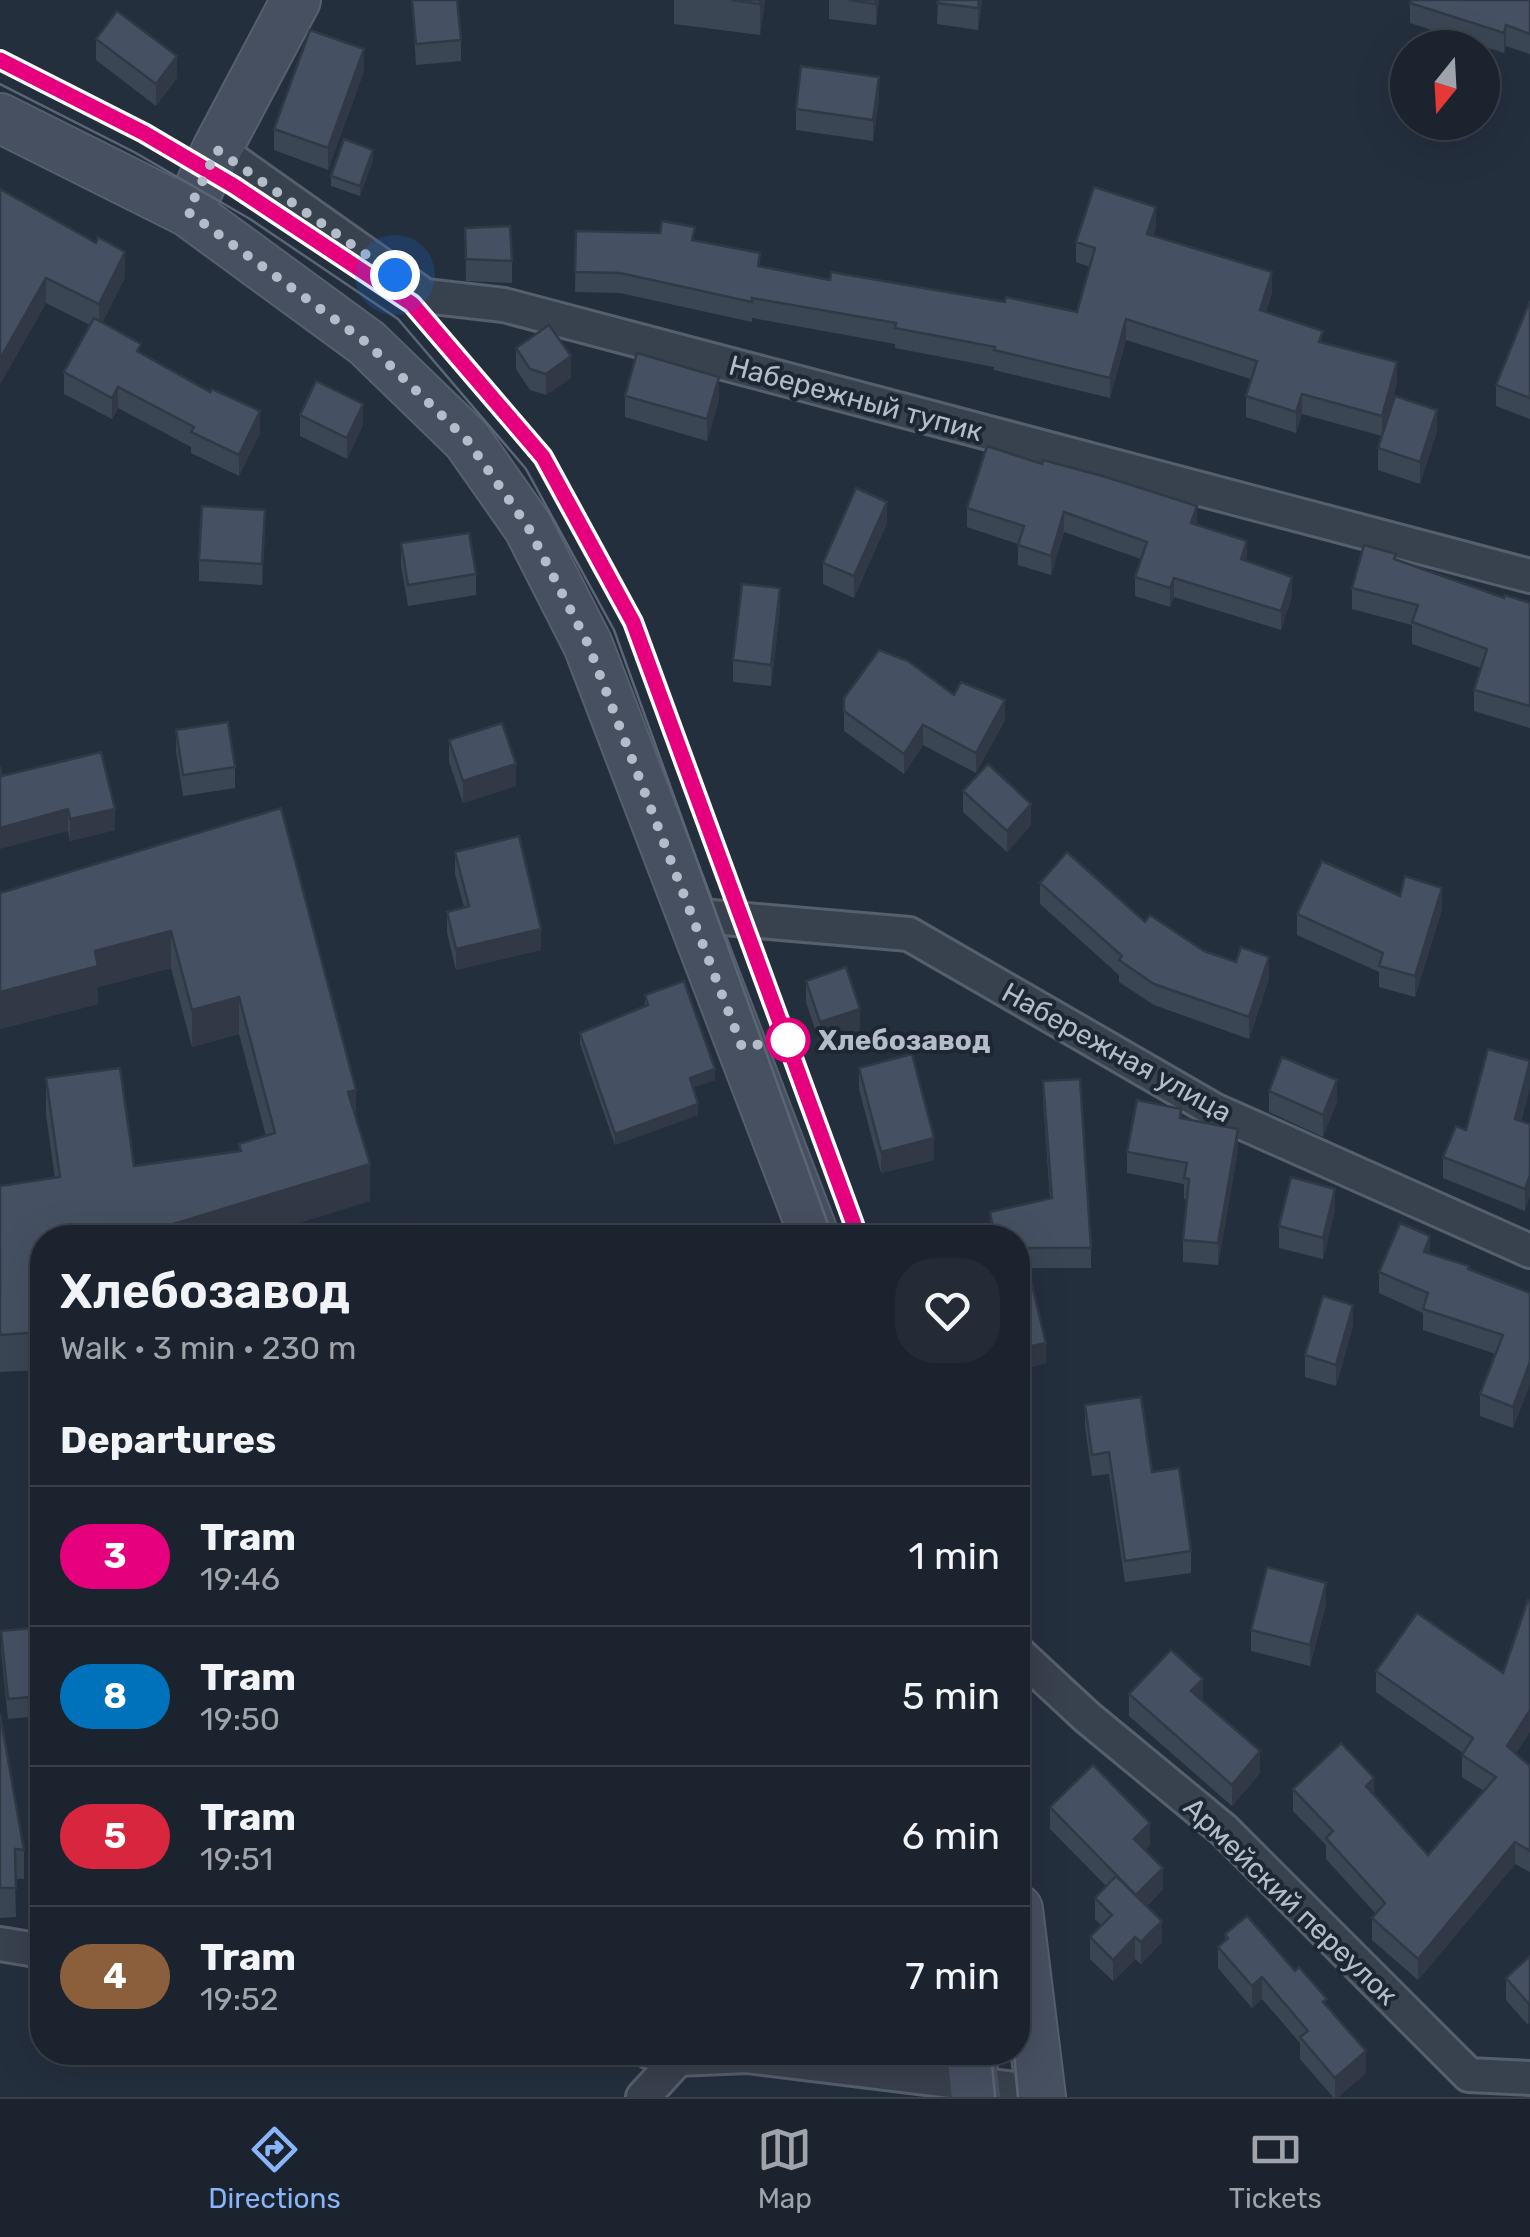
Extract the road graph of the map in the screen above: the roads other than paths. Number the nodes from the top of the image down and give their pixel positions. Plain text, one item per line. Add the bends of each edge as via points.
1 (296, 0) edge
2 (1, 120) edge
3 (217, 150) junction
4 (188, 212) junction
5 (1530, 576) edge
6 (689, 916) junction
7 (810, 1225) edge
8 (1530, 1251) edge
9 (1030, 1664) edge
10 (0, 1944) edge
11 (30, 1948) edge
12 (1030, 2010) edge
13 (659, 2065) edge
14 (840, 2065) edge
15 (974, 2078) edge
16 (1530, 2078) edge
17 (1040, 2094) edge
18 (643, 2097) edge

1 - 3 main road
2 - 4 main road
3 - 4 main road
3 - 5 street, Набережный тупик via 425,296 504,305
4 - 6 main road via 367,343 467,440 528,527 588,644
6 - 7 main road
6 - 8 street, Набережная улица via 909,934 1214,1110
9 - 16 street, Армейский переулок via 1224,1830 1469,2075
10 - 11 street
12 - 17 main road
13 - 18 street
14 - 15 street
15 - 17 street

